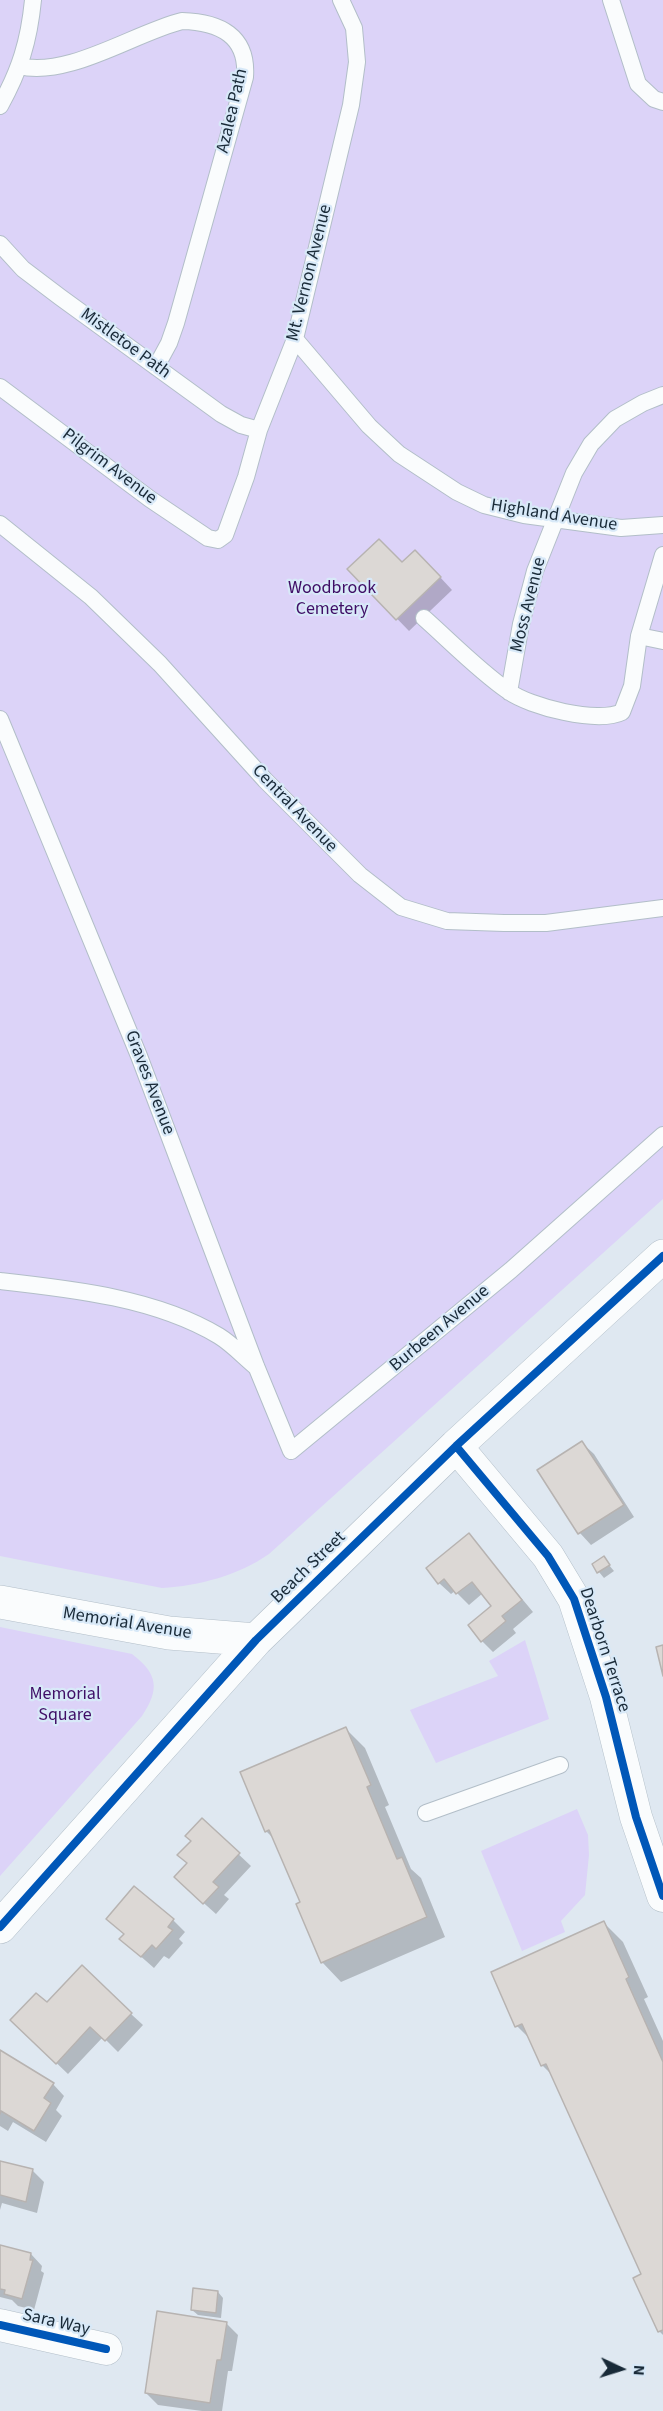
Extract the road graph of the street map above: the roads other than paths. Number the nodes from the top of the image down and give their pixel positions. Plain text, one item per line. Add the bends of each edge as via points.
1 (33, 0) edge
2 (341, 0) edge
3 (611, 0) edge
4 (20, 66) junction
5 (663, 102) edge
6 (0, 106) edge
7 (0, 244) edge
8 (295, 339) junction
9 (156, 367) junction
10 (0, 387) edge
11 (663, 395) edge
12 (260, 430) junction
13 (555, 520) junction
14 (0, 524) edge
15 (663, 525) edge
16 (220, 539) joint
17 (663, 555) edge
18 (424, 618) dead end
19 (639, 636) junction
20 (663, 641) edge
21 (509, 692) junction
22 (0, 719) edge
23 (663, 908) edge
24 (663, 1135) edge
25 (663, 1256) edge
26 (0, 1281) edge
27 (256, 1366) junction
28 (456, 1446) junction
29 (291, 1451) joint
30 (0, 1602) edge
31 (256, 1640) junction
32 (560, 1765) dead end
33 (426, 1814) dead end
34 (663, 1896) edge
35 (0, 1927) edge
36 (0, 2325) edge
37 (106, 2349) dead end

1 - 4 lane via 28,42
2 - 8 lane, Mt. Vernon Avenue via 354,28 357,62 339,159
3 - 5 lane via 638,84
4 - 6 lane
4 - 9 lane, Azalea Path via 44,68 73,61 182,21 219,28 244,53 245,77 179,312
7 - 9 lane, Mistletoe Path via 23,269
8 - 12 lane, Mt. Vernon Avenue
8 - 13 lane, Highland Avenue via 369,426 432,478 484,505
9 - 12 lane, Mistletoe Path via 221,414
10 - 16 lane, Pilgrim Avenue via 150,499 211,540
11 - 13 lane, Moss Avenue via 615,418 591,444
12 - 16 lane, Mt. Vernon Avenue via 227,532
13 - 15 lane, Highland Avenue via 621,528
13 - 21 lane, Moss Avenue via 535,571
14 - 23 lane, Central Avenue via 91,597 360,875 401,907 447,921 504,923 546,923
17 - 19 lane
18 - 21 lane
19 - 20 lane
19 - 21 lane via 632,686 622,712 612,717 575,714
22 - 27 lane, Graves Avenue via 139,1056
24 - 29 lane, Burbeen Avenue via 368,1390
25 - 28 street, Beach Street
26 - 27 lane via 107,1296 184,1318 221,1337
27 - 29 lane, Graves Avenue
28 - 31 street, Beach Street
28 - 34 street, Dearborn Terrace via 535,1539 574,1599 606,1697 636,1817
30 - 31 street, Memorial Avenue via 169,1633
31 - 35 street, Beach Street
32 - 33 lane
36 - 37 street, Sara Way

